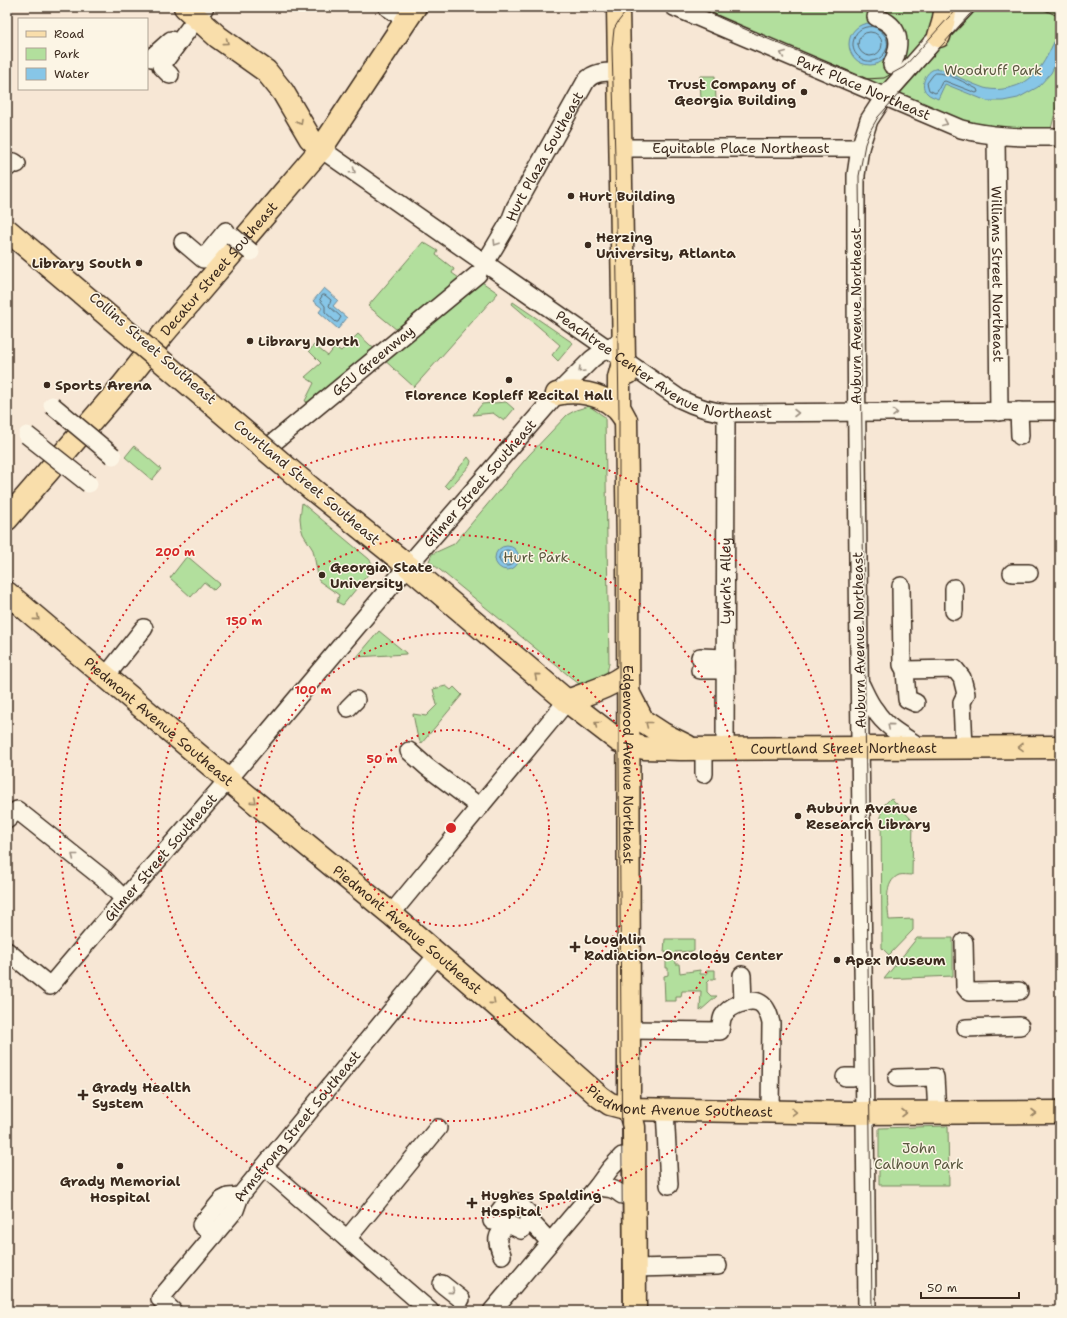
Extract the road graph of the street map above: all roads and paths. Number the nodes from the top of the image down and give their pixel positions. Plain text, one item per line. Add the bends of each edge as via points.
1 (387, 7) edge
2 (618, 7) edge
3 (674, 7) edge
4 (946, 7) edge
5 (966, 7) edge
6 (195, 10) edge
7 (410, 13) edge
8 (876, 17) dead end
9 (938, 36) junction
10 (892, 65) dead end
11 (161, 67) dead end
12 (619, 72) junction
13 (884, 97) junction
14 (996, 136) junction
15 (1060, 137) edge
16 (621, 148) junction
17 (860, 148) junction
18 (321, 149) junction
19 (7, 222) edge
20 (7, 230) edge
21 (183, 242) dead end
22 (251, 252) dead end
23 (482, 268) junction
24 (153, 348) junction
25 (619, 349) junction
26 (557, 394) junction
27 (52, 406) dead end
28 (1019, 411) junction
29 (1060, 411) edge
30 (999, 412) junction
31 (726, 413) junction
32 (856, 413) junction
33 (626, 420) junction
34 (27, 435) dead end
35 (1020, 436) dead end
36 (268, 447) junction
37 (114, 456) dead end
38 (305, 481) junction
39 (89, 484) dead end
40 (7, 519) edge
41 (408, 566) junction
42 (1012, 573) dead end
43 (1029, 573) dead end
44 (901, 586) dead end
45 (954, 588) dead end
46 (7, 593) edge
47 (954, 611) dead end
48 (144, 628) dead end
49 (700, 664) dead end
50 (725, 664) junction
51 (905, 670) junction
52 (106, 676) junction
53 (628, 682) junction
54 (860, 683) junction
55 (567, 701) junction
56 (916, 703) dead end
57 (628, 744) junction
58 (1060, 747) edge
59 (860, 748) junction
60 (922, 748) junction
61 (964, 748) junction
62 (699, 749) junction
63 (725, 749) junction
64 (409, 751) dead end
65 (704, 774) dead end
66 (228, 780) junction
67 (480, 807) junction
68 (7, 820) edge
69 (124, 899) junction
70 (391, 914) junction
71 (964, 942) dead end
72 (7, 951) edge
73 (438, 954) junction
74 (742, 975) dead end
75 (1019, 991) dead end
76 (743, 1003) junction
77 (1020, 1026) dead end
78 (966, 1028) dead end
79 (629, 1030) junction
80 (897, 1078) dead end
81 (629, 1109) junction
82 (665, 1110) junction
83 (770, 1111) junction
84 (1060, 1112) edge
85 (865, 1113) junction
86 (937, 1113) junction
87 (438, 1128) dead end
88 (622, 1156) junction
89 (264, 1167) junction
90 (669, 1185) dead end
91 (597, 1187) junction
92 (622, 1195) junction
93 (530, 1221) junction
94 (500, 1223) junction
95 (347, 1239) junction
96 (550, 1242) junction
97 (502, 1255) dead end
98 (718, 1266) dead end
99 (635, 1268) junction
100 (442, 1284) dead end
101 (461, 1299) dead end
102 (173, 1311) edge
103 (430, 1311) edge
104 (492, 1311) edge
105 (622, 1311) edge
106 (635, 1311) edge
107 (867, 1311) edge

1 - 7 street
2 - 12 main road, Edgewood Avenue Northeast
13 -> 3 street, Park Place Northeast
4 - 9 main road
5 - 9 street, Auburn Avenue Northeast
6 - 11 street
6 -> 18 main road via 218,37 266,71 283,92 310,138
7 - 18 main road, Decatur Street Southeast
8 - 10 street via 885,20 897,34 897,53
9 - 13 street, Auburn Avenue Northeast
12 - 16 main road, Edgewood Avenue Northeast
12 -> 23 street, Hurt Plaza Southeast via 596,73 586,81
13 -> 14 street, Park Place Northeast via 961,129
13 - 17 street, Auburn Avenue Northeast via 869,120
14 - 15 street, Park Place Northeast
14 - 30 street, Williams Street Northeast
16 - 17 street, Equitable Place Northeast
16 - 25 main road, Edgewood Avenue Northeast
17 - 32 street, Auburn Avenue Northeast via 856,175
18 -> 23 street, Peachtree Center Avenue Northeast
18 - 24 main road, Decatur Street Southeast
19 - 24 street, Collins Street Southeast
20 - 38 main road, Courtland Street Southeast, bridge
21 - 22 street, bridge via 203,259 226,231
23 - 25 street, Peachtree Center Avenue Northeast
23 - 36 street, GSU Greenway
24 - 36 street, Collins Street Southeast
24 - 40 main road, Decatur Street Southeast
25 -> 26 street, Gilmer Street Southeast via 592,359
25 - 31 street, Peachtree Center Avenue Northeast via 680,399 703,409
25 - 33 main road, Edgewood Avenue Northeast via 631,386 632,410
26 - 33 main road via 579,393 609,402
26 - 41 street, Gilmer Street Southeast
27 - 37 street, bridge
28 - 29 street, Peachtree Center Avenue Northeast
28 - 30 street, Peachtree Center Avenue Northeast
28 - 35 street
32 -> 30 street, Peachtree Center Avenue Northeast
31 -> 32 street, Peachtree Center Avenue Northeast
31 - 50 street, Lynch's Alley
32 - 54 street, Auburn Avenue Northeast
33 - 53 main road, Edgewood Avenue Northeast
34 - 39 street, bridge
36 - 38 street, Collins Street Southeast
38 - 41 main road, Courtland Street Southeast
55 -> 41 main road, Courtland Street Southeast
41 - 66 street, Gilmer Street Southeast
42 - 43 street
44 - 51 street via 902,665
45 - 47 street
46 -> 52 main road, Piedmont Avenue Southeast
48 - 52 street
49 - 50 street
50 - 63 street, Lynch's Alley
51 - 56 street via 906,699
51 - 61 street via 955,670 962,678 966,694 962,702
52 - 66 main road, Piedmont Avenue Southeast
53 - 55 main road via 620,680
53 - 57 main road, Edgewood Avenue Northeast
62 -> 53 main road via 663,734 643,721
54 - 59 street, Auburn Avenue Northeast
60 -> 54 street via 885,722 875,711
57 -> 55 main road, Courtland Street Southeast via 619,741
55 - 67 street
57 - 62 main road, Courtland Street Northeast via 644,748
57 - 79 main road, Edgewood Avenue Northeast via 636,870
58 -> 61 main road, Courtland Street Northeast
59 - 60 main road, Courtland Street Northeast
59 - 63 main road, Courtland Street Northeast
59 - 85 street, Auburn Avenue Northeast
60 - 61 main road, Courtland Street Northeast
62 - 63 main road, Courtland Street Northeast
62 - 65 street
64 - 67 street
66 - 69 street, Gilmer Street Southeast
66 -> 70 main road, Piedmont Avenue Southeast
67 - 70 street
69 -> 68 street via 105,880 16,810
69 - 72 street, Gilmer Street Southeast via 50,986
70 - 73 main road, Piedmont Avenue Southeast
71 - 75 street via 965,987 970,992
73 -> 81 main road, Piedmont Avenue Southeast via 600,1097 610,1104
73 - 89 street, Armstrong Street Southeast
74 - 76 street
76 - 79 street via 729,1009 723,1016 720,1031
76 - 83 street via 760,1003 771,1009
77 - 78 street
79 - 81 main road, Edgewood Avenue Northeast
80 - 86 street via 935,1077
81 - 82 main road, Piedmont Avenue Southeast
81 - 88 main road, Edgewood Avenue Northeast via 621,1126
81 - 99 main road, Edgewood Avenue Northeast via 634,1127
82 - 83 main road, Piedmont Avenue Southeast
82 - 90 street
83 -> 85 main road, Piedmont Avenue Southeast
86 -> 84 main road, Piedmont Avenue Southeast
85 -> 86 main road, Piedmont Avenue Southeast
85 - 107 street, Auburn Avenue Northeast
87 - 95 street
88 - 91 street
88 - 92 main road, Edgewood Avenue Northeast
89 - 95 street
89 - 102 street, Armstrong Street Southeast via 240,1196 234,1210 160,1299
91 - 92 street via 612,1188
91 - 96 street
92 - 105 main road, Edgewood Avenue Northeast
93 - 94 street via 521,1230
93 - 94 street via 530,1215 517,1202 504,1205
93 - 96 street
94 - 97 street via 497,1243
95 - 103 street
96 - 104 street
98 - 99 street
99 - 106 main road, Edgewood Avenue Northeast
100 -> 101 street

